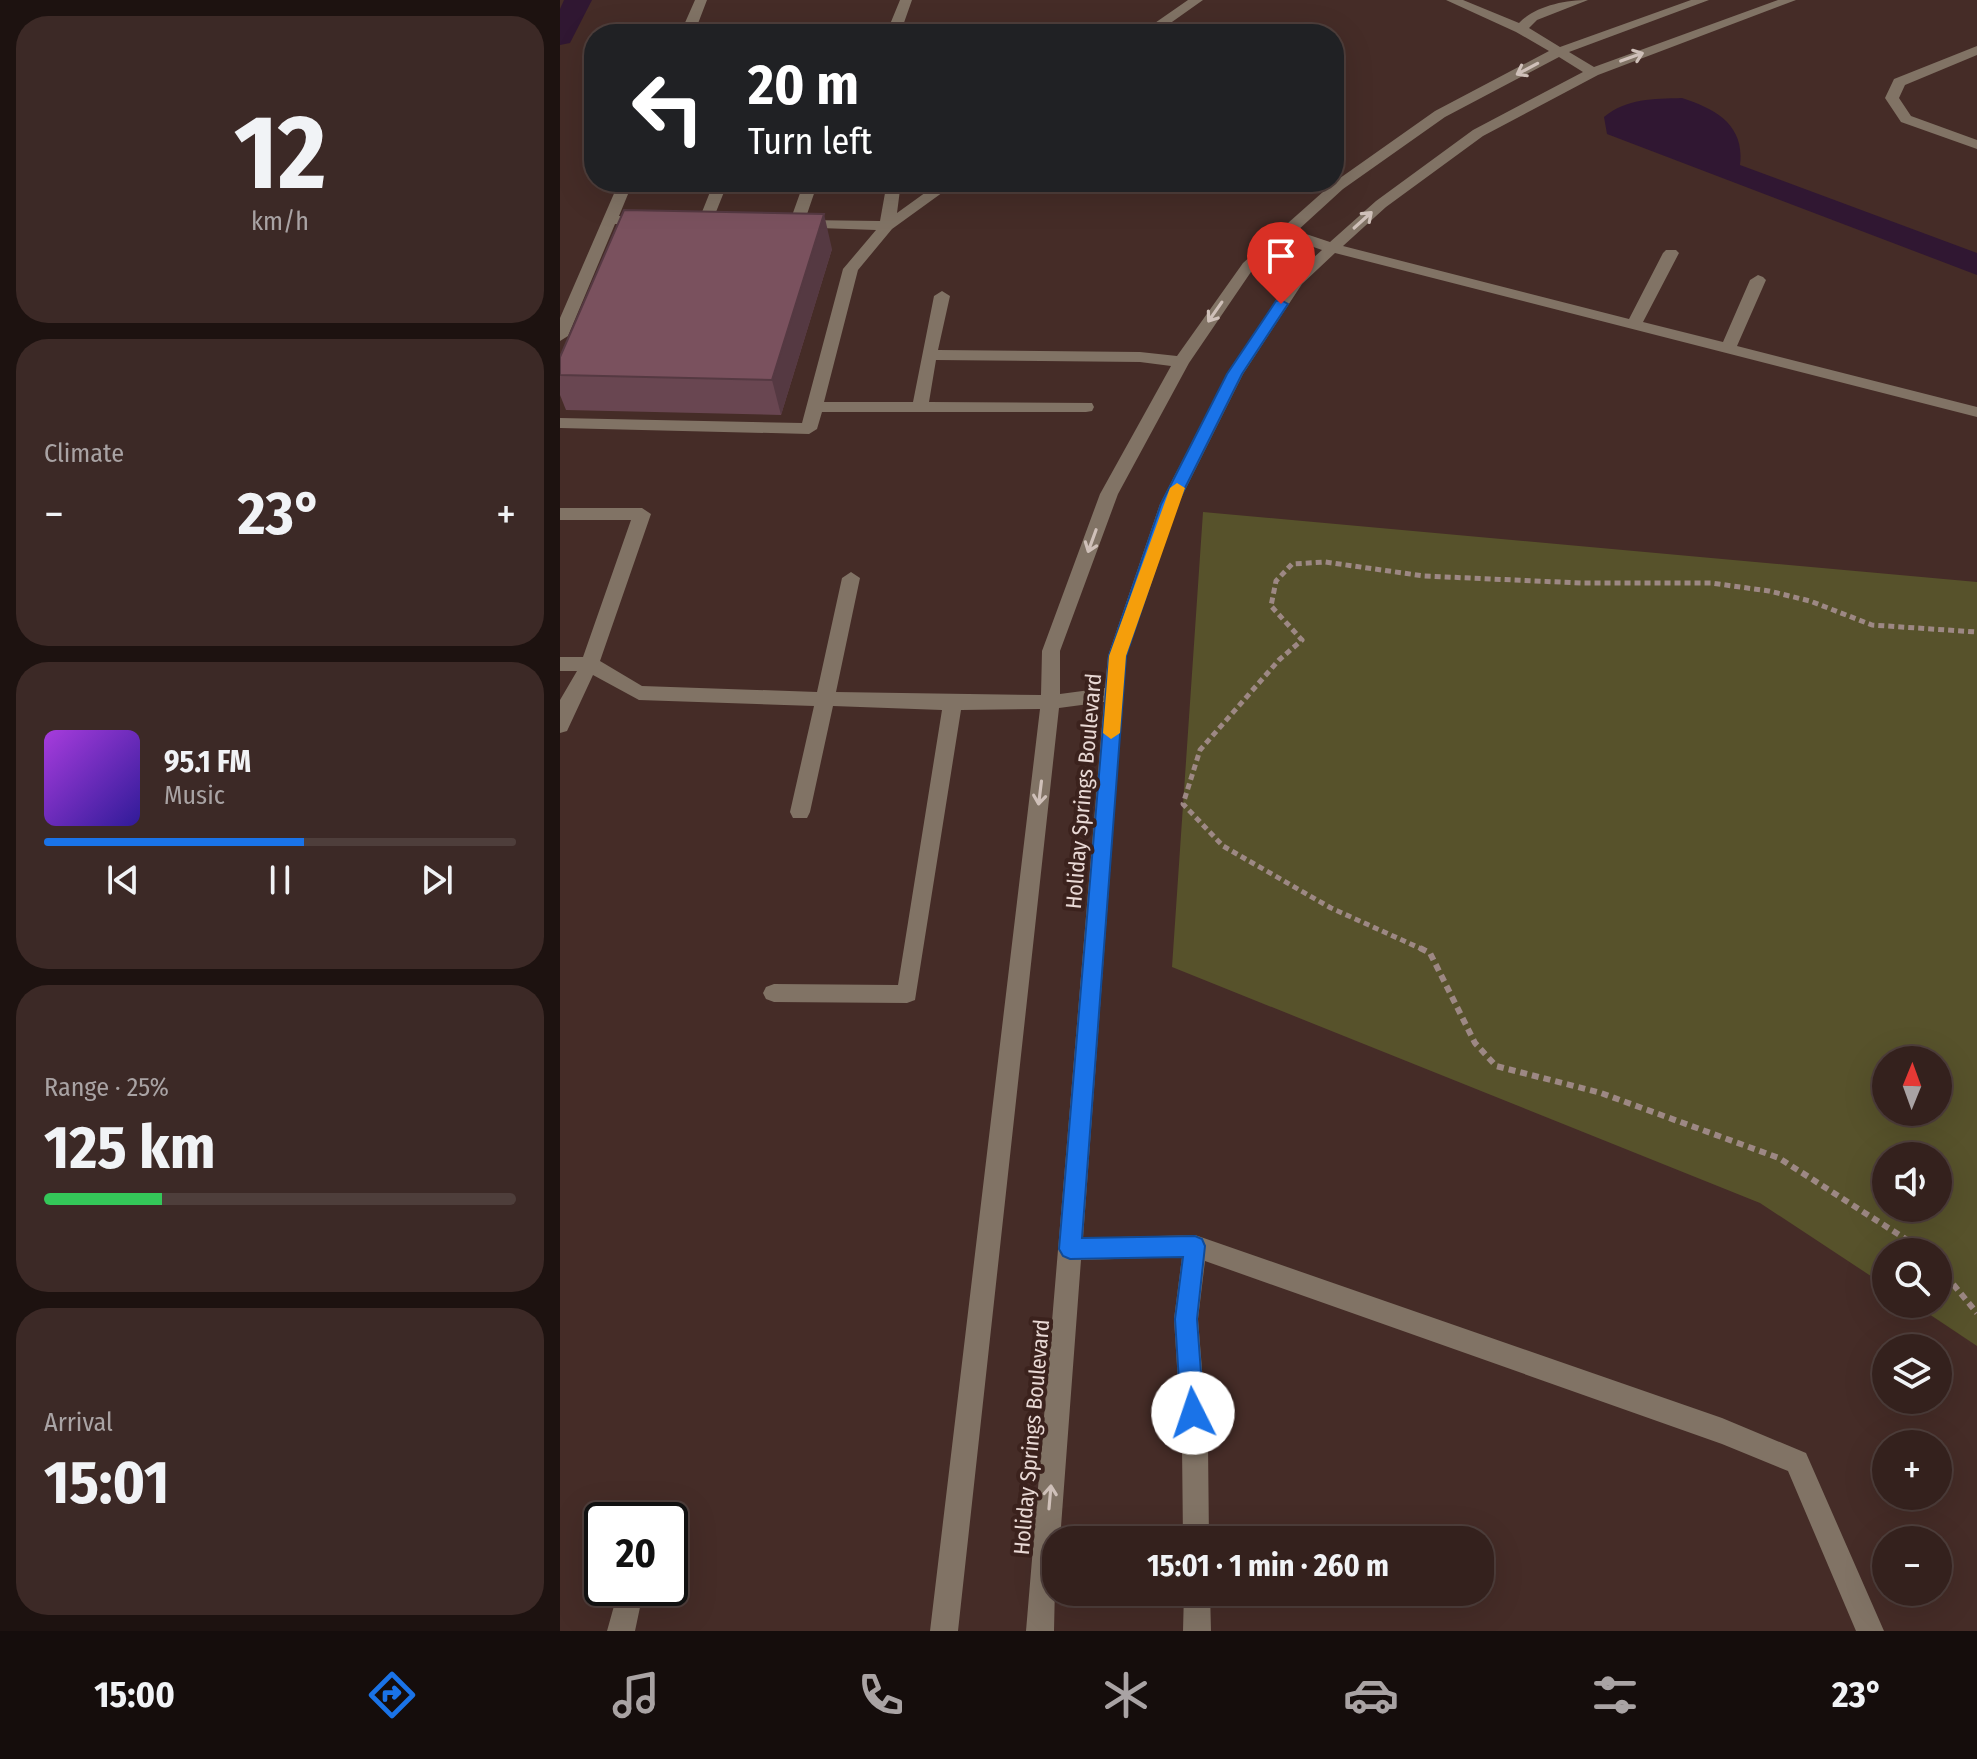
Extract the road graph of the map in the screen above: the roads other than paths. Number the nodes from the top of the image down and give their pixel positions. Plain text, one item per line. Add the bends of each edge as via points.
1 (701, 0) edge
2 (906, 0) edge
3 (1197, 0) edge
4 (1452, 0) edge
5 (1582, 0) edge
6 (1790, 0) edge
7 (1694, 1) edge
8 (691, 24) edge
9 (897, 24) edge
10 (1161, 24) edge
11 (1521, 29) junction
12 (1977, 50) edge
13 (1560, 51) junction
14 (1593, 72) junction
15 (1977, 145) edge
16 (1344, 182) edge
17 (622, 192) edge
18 (717, 192) edge
19 (806, 192) edge
20 (892, 192) edge
21 (936, 192) edge
22 (1331, 192) edge
23 (610, 220) junction
24 (658, 221) edge
25 (705, 222) edge
26 (887, 226) junction
27 (1286, 232) junction
28 (1332, 248) junction
29 (1671, 253) dead end
30 (1758, 280) dead end
31 (942, 296) dead end
32 (1634, 325) junction
33 (560, 336) edge
34 (1728, 348) junction
35 (929, 355) junction
36 (1181, 362) junction
37 (815, 407) junction
38 (920, 407) junction
39 (1086, 407) dead end
40 (1977, 412) edge
41 (560, 423) edge
42 (560, 514) edge
43 (851, 578) dead end
44 (560, 664) edge
45 (590, 664) junction
46 (1114, 694) junction
47 (827, 699) junction
48 (1050, 702) junction
49 (953, 703) junction
50 (560, 726) edge
51 (800, 812) dead end
52 (774, 993) dead end
53 (1195, 1246) junction
54 (1070, 1249) junction
55 (1196, 1526) edge
56 (627, 1606) edge
57 (1197, 1606) edge
58 (621, 1631) edge
59 (944, 1631) edge
60 (1040, 1631) edge
61 (1197, 1631) edge
62 (1870, 1631) edge

1 - 8 street
2 - 9 street
3 - 10 street
4 - 11 street
5 - 11 street via 1532,17
14 -> 6 street, Holiday Springs Boulevard
7 - 13 street, Holiday Springs Boulevard
11 - 13 street
12 - 15 street via 1899,82 1892,98 1906,119
13 - 14 street
13 -> 16 street, Holiday Springs Boulevard via 1440,114
28 -> 14 street, Holiday Springs Boulevard via 1381,204 1478,133
17 - 23 street
18 - 25 street
19 - 26 street via 789,224
20 - 26 street
21 - 26 street
22 -> 27 street, Holiday Springs Boulevard
23 - 24 street
23 - 33 street
26 - 37 street via 851,269
27 - 28 street
27 -> 36 street, Holiday Springs Boulevard via 1248,266
28 - 32 street
28 - 46 street, Holiday Springs Boulevard via 1296,281 1235,374 1169,504 1117,656
29 - 32 street
30 - 34 street
31 - 35 street
32 - 34 street
34 - 40 street
35 - 36 street
35 - 38 street
36 -> 48 street, Holiday Springs Boulevard via 1109,494 1051,651
37 - 38 street
37 - 41 street via 809,429
38 - 39 street
42 - 45 street via 642,514
43 - 47 street
44 - 45 street
45 - 47 street via 639,693
45 - 50 street
46 - 48 street
46 - 54 street, Holiday Springs Boulevard
47 - 49 street
47 - 51 street
48 - 49 street
48 -> 59 street, Holiday Springs Boulevard
49 - 52 street via 907,994
53 - 54 street
53 - 55 street via 1186,1319
53 - 62 street via 1797,1462
60 -> 54 street, Holiday Springs Boulevard
56 - 58 street
57 - 61 street

